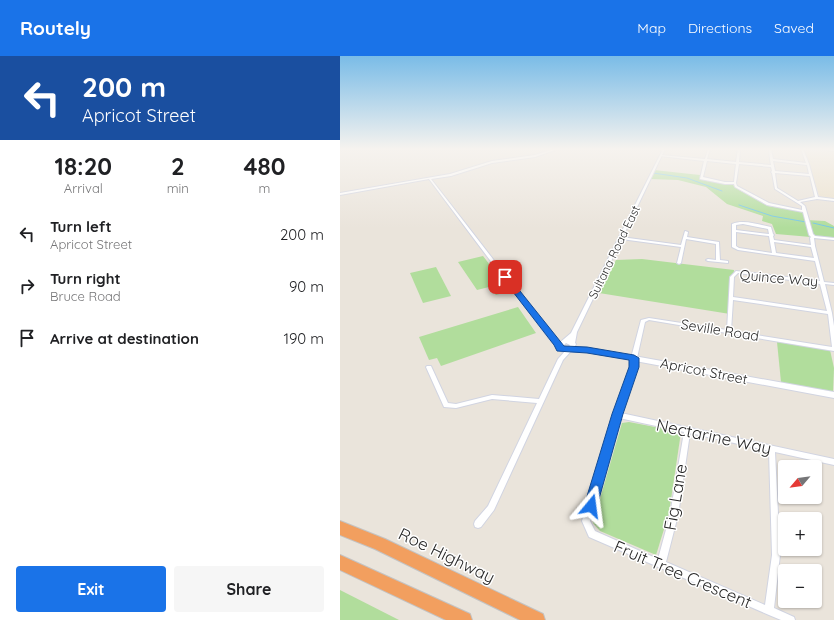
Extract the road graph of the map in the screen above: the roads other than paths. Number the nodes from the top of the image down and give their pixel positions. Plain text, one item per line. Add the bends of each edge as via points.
1 (446, 175) edge
2 (652, 175) edge
3 (703, 175) edge
4 (736, 175) edge
5 (773, 175) edge
6 (811, 175) edge
7 (430, 179) junction
8 (735, 183) junction
9 (340, 194) edge
10 (817, 198) junction
11 (834, 200) edge
12 (798, 202) junction
13 (804, 211) junction
14 (734, 231) junction
15 (686, 232) dead end
16 (772, 235) junction
17 (814, 237) junction
18 (621, 238) junction
19 (685, 238) junction
20 (834, 239) edge
21 (773, 241) junction
22 (682, 246) junction
23 (813, 246) junction
24 (774, 254) junction
25 (708, 260) dead end
26 (817, 260) junction
27 (718, 261) junction
28 (727, 262) dead end
29 (679, 263) dead end
30 (823, 283) junction
31 (834, 284) edge
32 (731, 298) junction
33 (830, 313) junction
34 (728, 331) junction
35 (566, 345) junction
36 (834, 348) edge
37 (634, 358) junction
38 (429, 367) dead end
39 (820, 394) junction
40 (834, 395) edge
41 (834, 399) edge
42 (540, 401) junction
43 (617, 414) junction
44 (686, 430) junction
45 (772, 448) junction
46 (834, 462) edge
47 (478, 524) dead end
48 (340, 528) edge
49 (340, 562) edge
50 (661, 564) junction
51 (769, 611) junction
52 (464, 620) edge
53 (537, 620) edge
54 (791, 620) edge

1 - 7 street
2 - 18 street, Sultana Road East
3 - 8 street via 702,178
4 - 8 street
5 - 12 street via 777,190
6 - 10 street
7 - 9 street
7 - 35 street via 552,338
8 - 13 street via 738,188 768,204
10 - 11 street
10 - 12 street
12 - 13 street
13 - 17 street via 811,235
14 - 16 street
14 - 16 street via 734,224 737,223 759,225 770,228
14 - 24 street via 736,249
15 - 19 street
16 - 21 street
17 - 20 street
17 - 23 street
18 - 22 street
18 - 35 street, Sultana Road East
19 - 22 street
19 - 27 street via 718,244
21 - 23 street
21 - 24 street
22 - 29 street
23 - 26 street
24 - 26 street
25 - 27 street
26 - 30 street
27 - 28 street
30 - 31 street, Quince Way
30 - 32 street, Quince Way via 737,272 732,277
30 - 33 street
32 - 33 street
32 - 34 street, Quince Way
33 - 36 street
34 - 36 street, Seville Road
34 - 37 street, Seville Road via 643,320
35 - 37 street, Apricot Street
35 - 42 street
37 - 39 street, Apricot Street
37 - 43 street, Fruit Tree Crescent via 634,367
38 - 42 street via 446,405 456,406 492,398
39 - 40 street, Apricot Street
39 - 41 street, Apricot Street
42 - 47 street via 491,508
43 - 44 street, Nectarine Way
43 - 50 street, Fruit Tree Crescent via 586,521 592,534
44 - 45 street, Nectarine Way
44 - 50 street, Fig Lane via 674,515
45 - 46 street, Nectarine Way
45 - 51 street via 776,555
48 - 53 highway, Roe Highway via 380,544
49 - 52 highway
50 - 51 street, Fruit Tree Crescent
51 - 54 street, Fruit Tree Crescent

